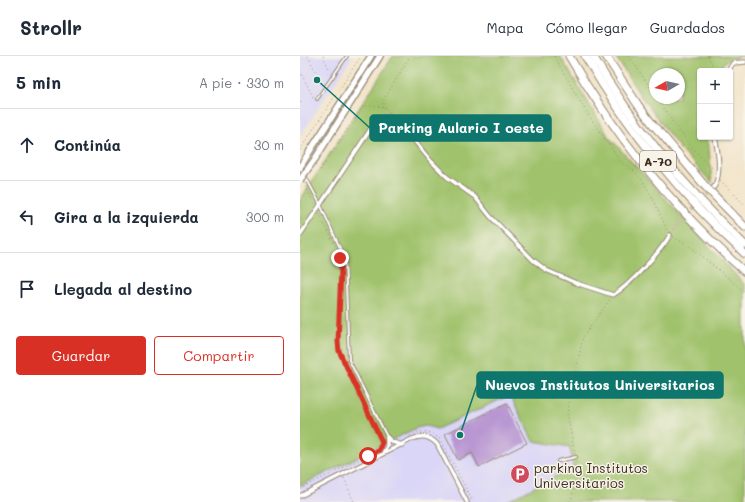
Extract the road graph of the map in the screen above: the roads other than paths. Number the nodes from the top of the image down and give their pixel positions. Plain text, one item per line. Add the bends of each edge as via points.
1 (347, 56) edge
2 (371, 56) edge
3 (380, 56) edge
4 (570, 56) edge
5 (585, 56) edge
6 (593, 56) edge
7 (606, 56) edge
8 (745, 62) edge
9 (730, 68) edge
10 (316, 100) road end
11 (716, 140) edge
12 (300, 166) edge
13 (301, 180) edge
14 (714, 187) tunnel mouth
15 (320, 204) junction
16 (745, 227) edge
17 (728, 229) junction
18 (300, 235) edge
19 (670, 235) tunnel mouth
20 (745, 240) edge
21 (745, 244) edge
22 (745, 254) edge
23 (745, 272) edge
24 (387, 438) junction
25 (402, 445) junction
26 (382, 455) junction
27 (576, 457) road end
28 (558, 461) dead end
29 (300, 490) edge
30 (302, 495) edge
31 (467, 502) edge

1 - 10 lane
2 - 12 main road, bridge
3 - 13 main road, bridge
4 - 23 highway via 607,116 650,172 701,231
5 - 22 highway, A-70 via 619,109 668,174
6 - 17 highway, A-70 via 655,146
7 - 16 highway via 654,126 705,186
8 - 9 street via 733,63
11 - 14 street via 718,177
12 - 15 lane
15 - 18 street
15 - 19 street via 376,121 387,116 400,123 430,160 447,177 475,197 533,260 546,270 576,283 613,294 633,278
15 - 24 lane via 345,259 349,360
17 - 20 highway via 737,232
17 - 21 highway, A-70
24 - 25 street
24 - 26 street
25 - 26 street
25 - 31 street via 417,437 431,438 437,444
26 - 30 street
27 - 28 lane
29 - 30 street

